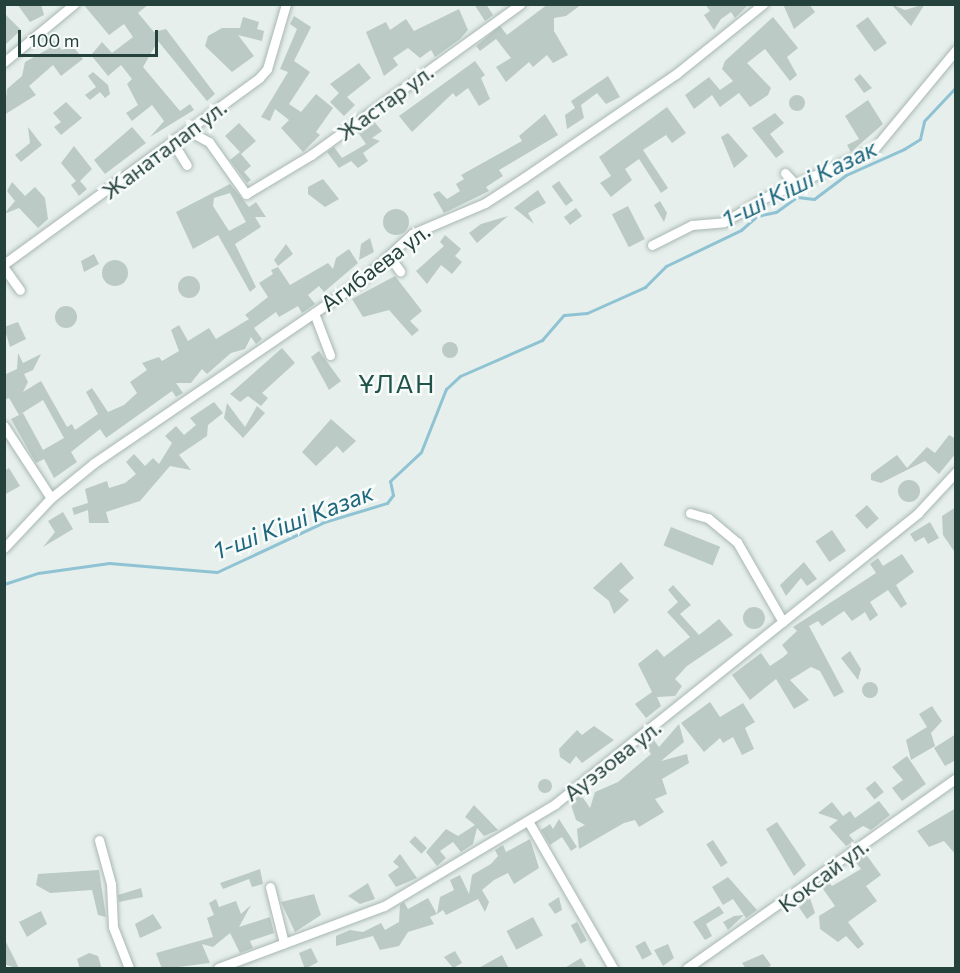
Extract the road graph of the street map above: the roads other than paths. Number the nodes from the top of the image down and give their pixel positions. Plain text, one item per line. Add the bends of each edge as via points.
1 (74, 4) edge
2 (286, 4) edge
3 (520, 4) edge
4 (763, 4) edge
5 (956, 50) edge
6 (4, 62) edge
7 (189, 131) junction
8 (173, 143) junction
9 (187, 165) dead end
10 (784, 173) dead end
11 (796, 185) junction
12 (759, 188) dead end
13 (766, 197) junction
14 (652, 245) dead end
15 (389, 256) junction
16 (4, 266) edge
17 (400, 271) dead end
18 (20, 290) dead end
19 (314, 313) junction
20 (330, 355) dead end
21 (4, 426) edge
22 (956, 472) edge
23 (51, 498) junction
24 (690, 513) dead end
25 (8, 539) edge
26 (4, 548) edge
27 (783, 622) junction
28 (956, 778) edge
29 (528, 821) junction
30 (99, 840) dead end
31 (270, 887) dead end
32 (284, 943) junction
33 (702, 959) junction
34 (129, 969) edge
35 (218, 969) edge
36 (613, 969) edge
37 (687, 969) edge
38 (708, 969) edge

1 - 6 street
2 - 7 street, Жанаталап ул. via 267,69
3 - 7 street, Жастар ул. via 311,155 246,194 208,142
4 - 15 street, Агибаева ул. via 588,135 485,203 424,226
5 - 11 street via 915,93 887,138 823,176
7 - 8 street, Жанаталап ул.
8 - 9 street
8 - 16 street, Жанаталап ул.
10 - 11 street
11 - 13 street
12 - 13 street
13 - 14 street via 724,222 692,225
15 - 17 street
15 - 19 street, Агибаева ул.
16 - 18 street
19 - 20 street
19 - 23 street, Агибаева ул.
21 - 23 street
22 - 27 street, Ауэзова ул. via 918,513
23 - 25 street, Агибаева ул.
24 - 27 street via 708,518 737,542
25 - 26 street, Агибаева ул.
27 - 29 street, Ауэзова ул. via 595,776
28 - 33 street, Коксай ул.
29 - 32 street, Ауэзова ул. via 384,906
29 - 36 street
30 - 34 street via 111,884 113,927
31 - 32 street
32 - 35 street, Ауэзова ул.
33 - 37 street, Коксай ул.
33 - 38 street

